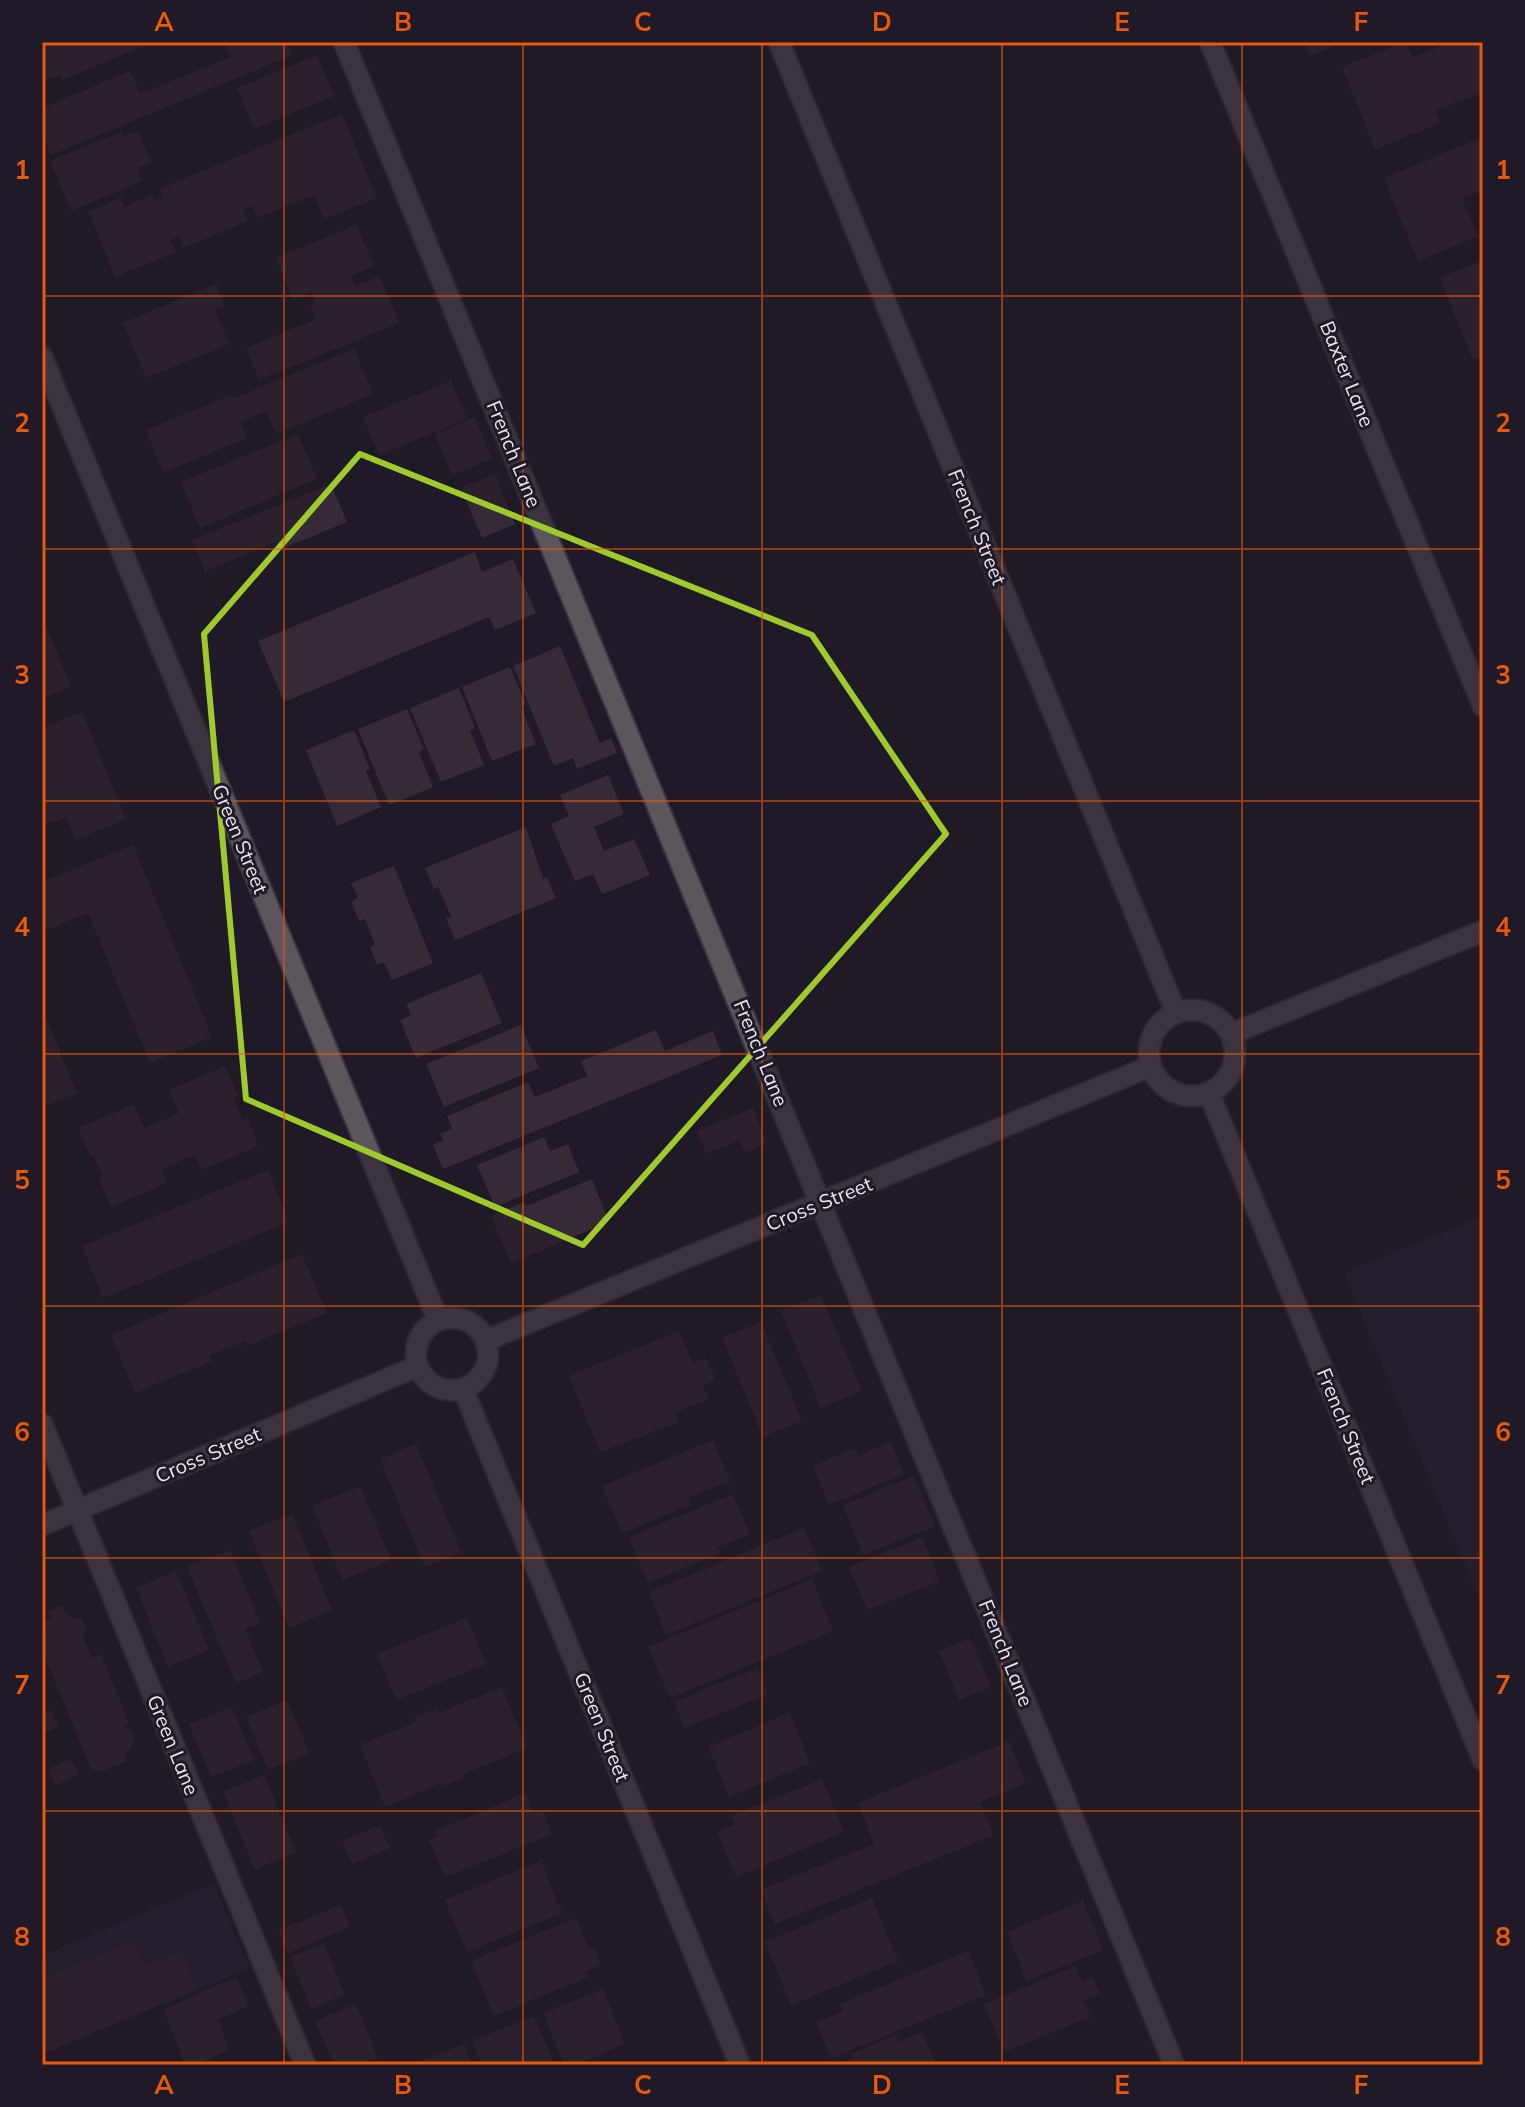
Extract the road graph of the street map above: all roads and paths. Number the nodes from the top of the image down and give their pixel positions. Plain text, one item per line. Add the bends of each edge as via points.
1 (344, 42) edge
2 (779, 42) edge
3 (1210, 42) edge
4 (42, 357) edge
5 (1483, 706) edge
6 (1483, 931) edge
7 (1176, 1013) junction
8 (1231, 1034) junction
9 (1151, 1066) junction
10 (1209, 1093) junction
11 (822, 1203) junction
12 (438, 1320) junction
13 (487, 1340) junction
14 (418, 1366) junction
15 (463, 1389) junction
16 (42, 1424) edge
17 (77, 1510) junction
18 (42, 1525) edge
19 (1483, 1760) edge
20 (305, 2065) edge
21 (740, 2065) edge
22 (1174, 2065) edge

1 - 11 street, French Lane
2 - 7 street, French Street
3 - 5 street, Baxter Lane
4 - 12 street, Green Street
6 - 8 street
7 - 8 street via 1209,1013
7 - 9 street via 1154,1032
8 - 10 street via 1232,1069
9 - 10 street via 1158,1080 1178,1094
9 - 11 street, Cross Street
10 - 19 street, French Street
11 - 13 street, Cross Street
11 - 22 street, French Lane
12 - 13 street via 461,1318
12 - 14 street via 417,1345
13 - 15 street via 488,1364
14 - 15 street via 431,1384
14 - 17 street, Cross Street
15 - 21 street, Green Street
16 - 17 street, Green Lane
17 - 18 street, Cross Street
17 - 20 street, Green Lane

